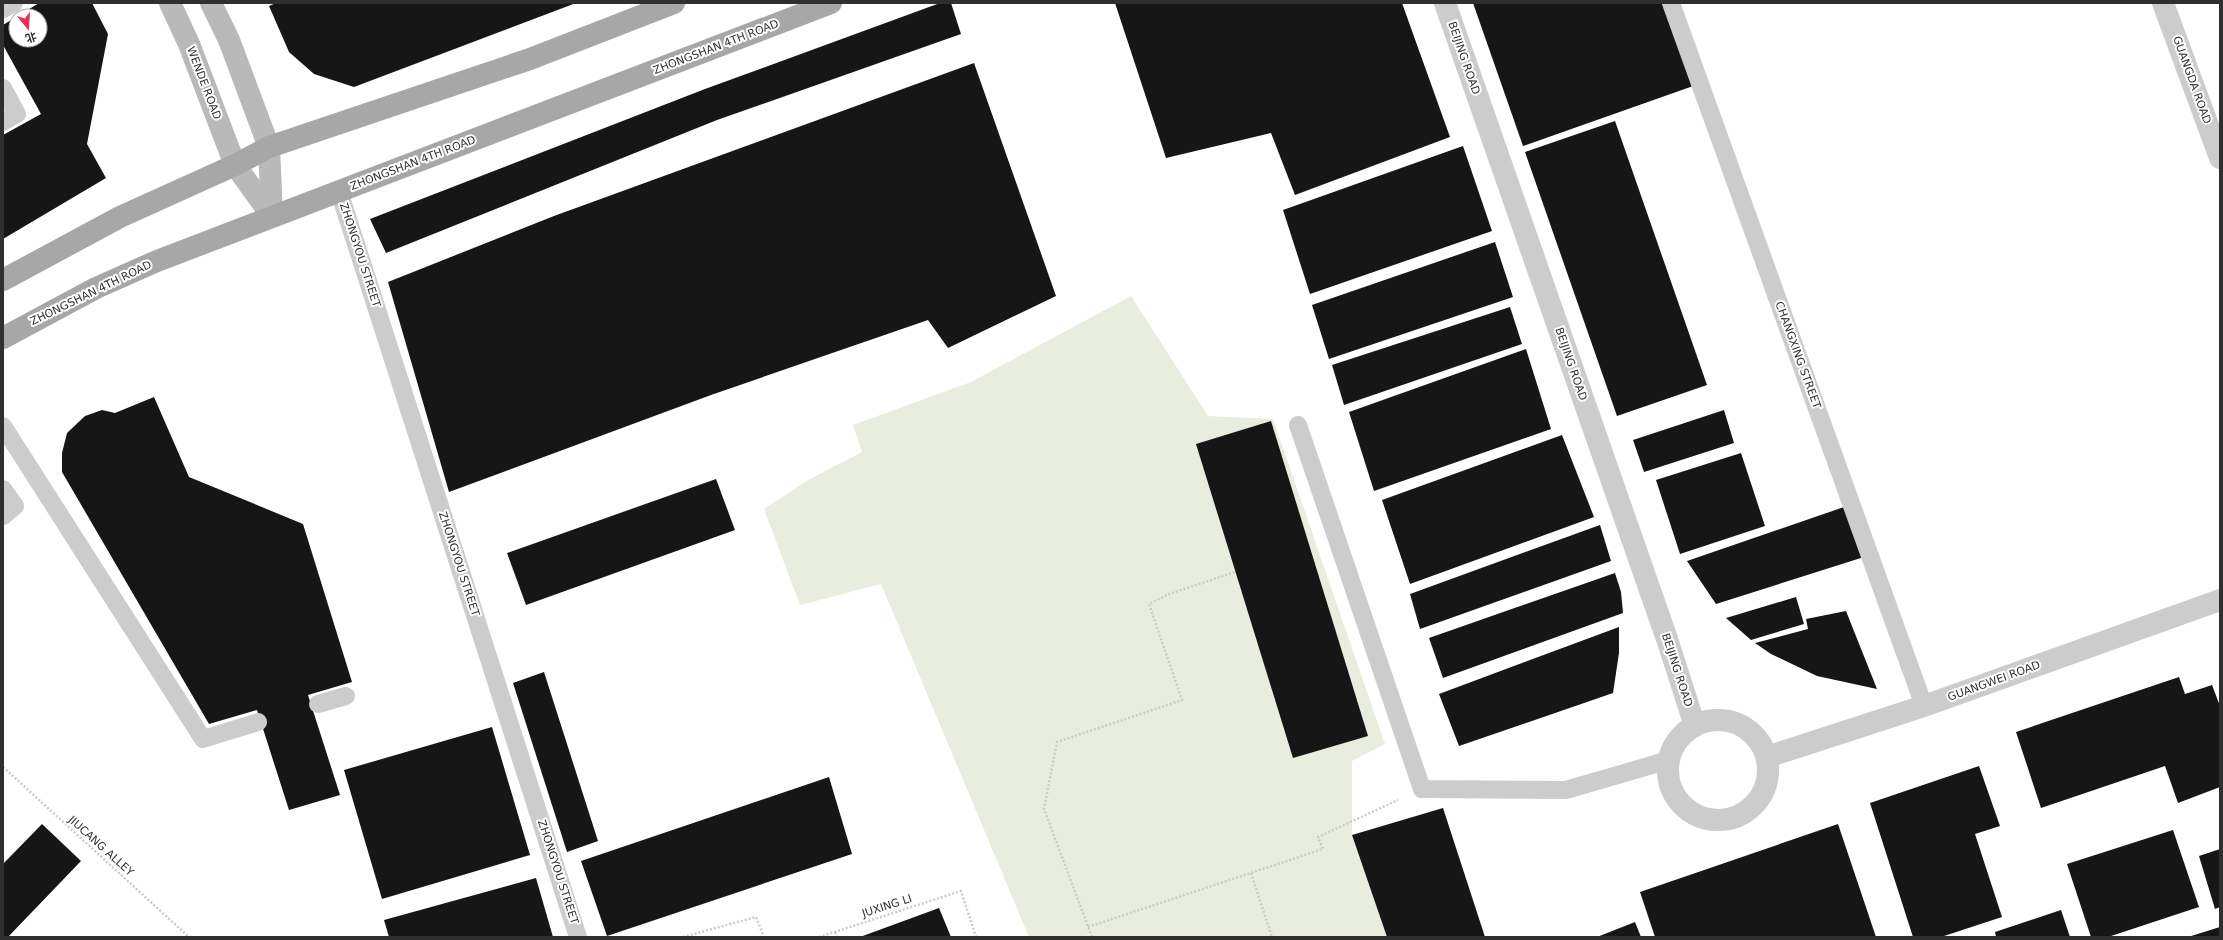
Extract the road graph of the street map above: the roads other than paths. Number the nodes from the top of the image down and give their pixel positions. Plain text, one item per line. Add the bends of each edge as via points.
1 (14, 3) edge
2 (170, 3) edge
3 (211, 3) edge
4 (674, 3) edge
5 (831, 3) edge
6 (1445, 3) edge
7 (1671, 3) edge
8 (2163, 3) edge
9 (3, 9) edge
10 (3, 88) edge
11 (3, 122) edge
12 (269, 147) junction
13 (2220, 158) edge
14 (235, 165) junction
15 (339, 191) junction
16 (272, 216) junction
17 (3, 280) edge
18 (3, 338) edge
19 (1298, 425) dead end
20 (3, 426) edge
21 (3, 489) edge
22 (3, 516) edge
23 (2220, 600) edge
24 (346, 696) dead end
25 (318, 704) dead end
26 (1924, 706) junction
27 (258, 722) dead end
28 (1695, 726) junction
29 (1767, 758) junction
30 (1669, 760) junction
31 (578, 937) edge

1 - 9 lane
2 - 14 main road, WENDE ROAD via 189,44
3 - 12 main road via 229,40
4 - 12 main road via 523,62
5 - 15 main road, ZHONGSHAN 4TH ROAD
6 - 28 street, BEIJING ROAD
7 - 26 lane, CHANGXING STREET
8 - 13 street, GUANGDA ROAD
10 - 11 lane via 17,114
12 - 14 main road
12 - 16 main road
14 - 16 main road, WENDE ROAD
14 - 17 main road via 120,216
15 - 16 main road, ZHONGSHAN 4TH ROAD
15 - 31 lane, ZHONGYOU STREET
16 - 18 main road, ZHONGSHAN 4TH ROAD via 96,288
19 - 30 lane via 1422,789 1566,790
20 - 27 lane via 203,740
21 - 22 lane via 15,506
23 - 26 street, GUANGWEI ROAD
24 - 25 lane
26 - 29 street, GUANGWEI ROAD
28 - 29 street via 1724,720 1739,724 1751,732 1761,744
28 - 30 street via 1683,734 1674,746
29 - 30 street via 1768,773 1765,787 1758,800 1747,811 1719,820 1691,812 1680,802 1672,789 1668,775

